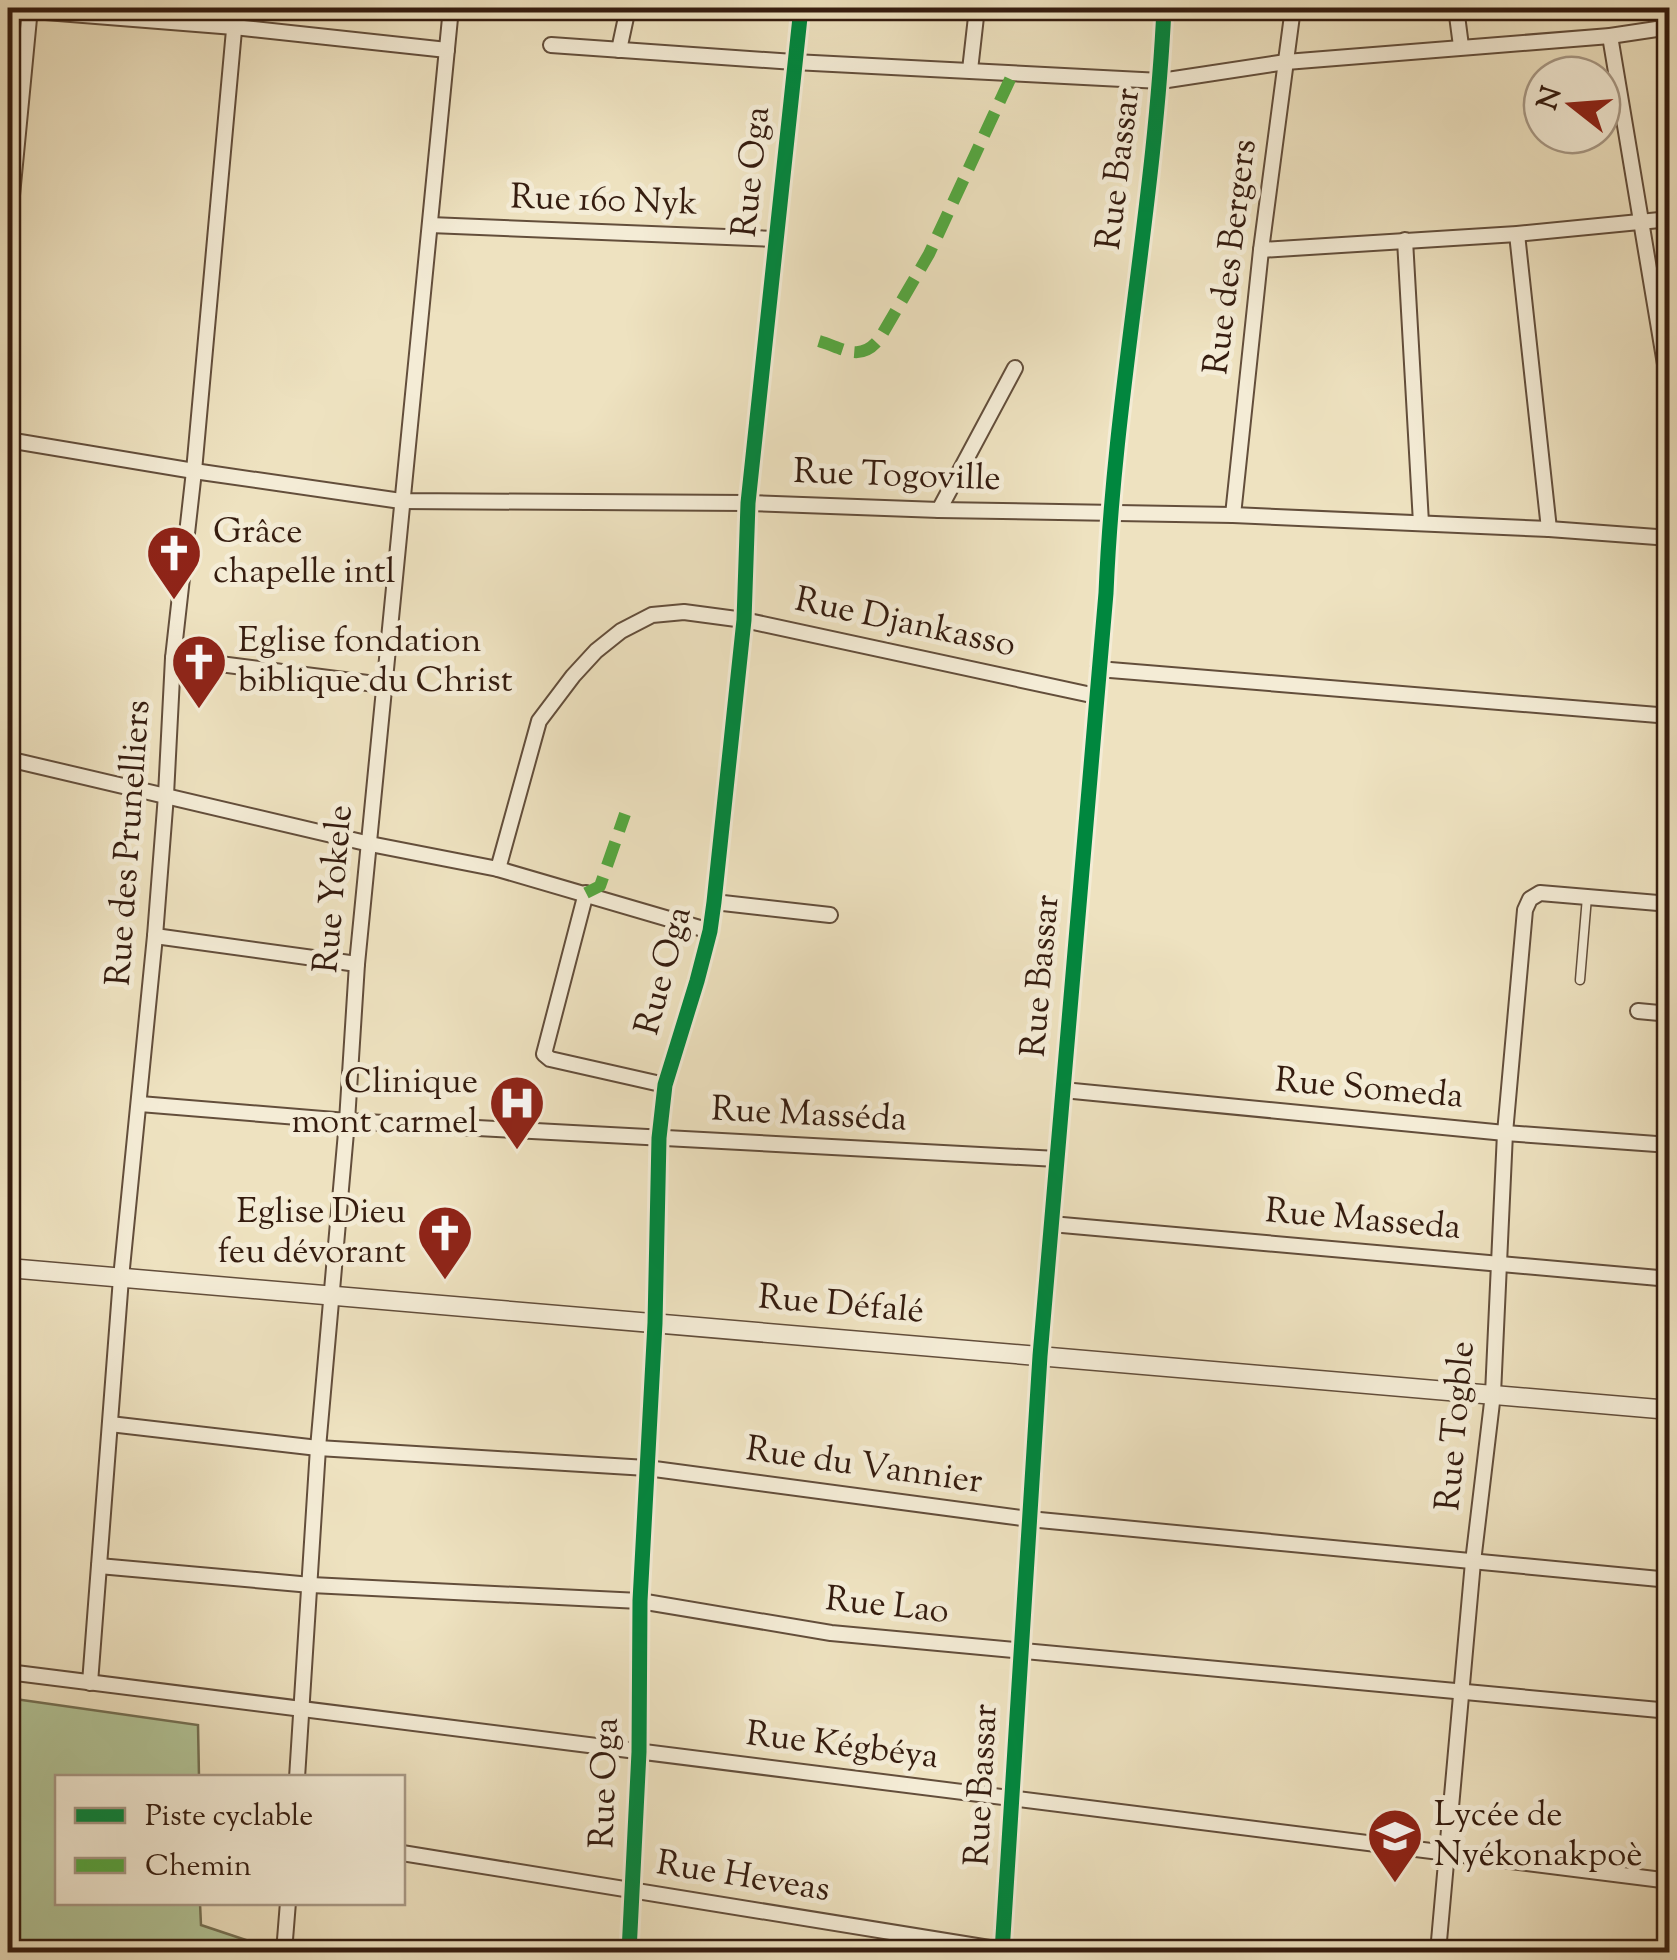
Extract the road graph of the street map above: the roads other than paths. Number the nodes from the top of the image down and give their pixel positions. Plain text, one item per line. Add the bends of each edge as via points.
1 (30, 8) edge
2 (236, 8) edge
3 (451, 8) edge
4 (628, 8) edge
5 (801, 8) edge
6 (977, 8) edge
7 (1164, 8) edge
8 (1292, 8) edge
9 (1456, 8) edge
10 (8, 9) edge
11 (234, 27) junction
12 (1670, 27) edge
13 (1610, 36) junction
14 (551, 45) dead end
15 (1461, 46) junction
16 (447, 50) junction
17 (619, 50) junction
18 (794, 62) junction
19 (1286, 62) junction
20 (970, 70) junction
21 (1161, 81) junction
22 (1670, 218) edge
23 (1639, 222) junction
24 (430, 224) junction
25 (1517, 234) junction
26 (8, 237) edge
27 (776, 239) junction
28 (1405, 240) junction
29 (1262, 250) junction
30 (1015, 368) dead end
31 (1670, 394) edge
32 (8, 440) edge
33 (194, 471) junction
34 (402, 501) junction
35 (748, 503) junction
36 (939, 510) junction
37 (1109, 513) junction
38 (1233, 515) junction
39 (1421, 523) junction
40 (1549, 530) junction
41 (1670, 538) edge
42 (744, 620) junction
43 (173, 658) junction
44 (1098, 670) junction
45 (382, 685) junction
46 (1096, 696) junction
47 (1670, 716) edge
48 (8, 759) edge
49 (166, 795) junction
50 (370, 844) junction
51 (498, 869) junction
52 (586, 894) junction
53 (1586, 898) junction
54 (714, 902) junction
55 (1670, 904) edge
56 (830, 916) dead end
57 (710, 931) junction
58 (155, 936) junction
59 (357, 964) junction
60 (1580, 980) dead end
61 (1638, 1011) dead end
62 (1670, 1014) edge
63 (665, 1085) junction
64 (1062, 1090) junction
65 (140, 1104) junction
66 (347, 1121) junction
67 (1505, 1133) junction
68 (659, 1138) junction
69 (1670, 1145) edge
70 (1056, 1159) junction
71 (1051, 1224) junction
72 (1499, 1263) junction
73 (8, 1268) edge
74 (121, 1278) junction
75 (1670, 1279) edge
76 (333, 1296) junction
77 (655, 1323) junction
78 (1040, 1356) junction
79 (1493, 1394) junction
80 (1670, 1410) edge
81 (110, 1424) junction
82 (318, 1448) junction
83 (648, 1468) junction
84 (1029, 1519) junction
85 (1474, 1562) junction
86 (99, 1566) junction
87 (1670, 1580) edge
88 (311, 1585) junction
89 (640, 1601) junction
90 (1021, 1651) junction
91 (8, 1672) edge
92 (90, 1683) junction
93 (1462, 1692) junction
94 (302, 1710) junction
95 (1670, 1711) edge
96 (639, 1752) junction
97 (296, 1775) edge
98 (1012, 1799) junction
99 (405, 1853) edge
100 (1446, 1853) junction
101 (1670, 1880) edge
102 (631, 1891) junction
103 (288, 1905) edge
104 (284, 1952) edge
105 (629, 1952) edge
106 (1006, 1952) edge
107 (1438, 1952) edge

1 - 10 street
1 - 11 street
1 - 26 street
2 - 11 street, Rue des Prunelliers
3 - 16 street, Rue Yokele
4 - 17 street
5 - 18 street, Rue Oga
6 - 20 street
7 - 21 street, Rue Bassar
8 - 19 street, Rue des Bergers
9 - 15 street
11 - 16 street
11 - 33 street, Rue des Prunelliers
12 - 13 street
13 - 15 street
13 - 23 street
14 - 17 street
15 - 19 street
16 - 24 street, Rue Yokele
17 - 18 street
18 - 20 street
18 - 27 street, Rue Oga
19 - 21 street
19 - 29 street, Rue des Bergers
20 - 21 street
21 - 37 street, Rue Bassar
22 - 23 street
23 - 25 street
23 - 31 street
24 - 27 street, Rue 160 Nyk
24 - 34 street, Rue Yokele
25 - 28 street
25 - 40 street
27 - 35 street, Rue Oga
28 - 29 street
28 - 39 street
29 - 38 street, Rue des Bergers
30 - 36 street
32 - 33 street, Rue Togoville
33 - 34 street, Rue Togoville
33 - 43 street, Rue des Prunelliers
34 - 35 street, Rue Togoville
34 - 45 street, Rue Yokele
35 - 36 street, Rue Togoville
35 - 42 street, Rue Oga
36 - 37 street, Rue Togoville
37 - 38 street, Rue Togoville
37 - 44 street, Rue Bassar
38 - 39 street, Rue Togoville
39 - 40 street, Rue Togoville
40 - 41 street, Rue Togoville
42 - 46 street, Rue Djankasso
42 - 51 street, Rue Djankasso via 652,615 596,651 539,721
42 - 54 street, Rue Oga
43 - 45 street
43 - 49 street, Rue des Prunelliers
44 - 46 street, Rue Bassar
44 - 47 street
45 - 50 street, Rue Yokele
46 - 64 street, Rue Bassar
48 - 49 street
49 - 50 street
49 - 58 street, Rue des Prunelliers
50 - 51 street
50 - 59 street, Rue Yokele
51 - 52 street
52 - 57 street
52 - 63 street via 544,1054
53 - 55 street
53 - 60 lane
53 - 67 street, Rue Togble via 1540,893 1526,904
54 - 56 street
54 - 57 street, Rue Oga
57 - 63 street, Rue Oga
58 - 59 street
58 - 65 street, Rue des Prunelliers
59 - 66 street, Rue Yokele
61 - 62 street
63 - 68 street, Rue Oga
64 - 67 street, Rue Someda
64 - 70 street, Rue Bassar
65 - 66 street, Rue Masséda
65 - 74 street, Rue des Prunelliers
66 - 68 street, Rue Masséda
66 - 76 street, Rue Yokele
67 - 69 street, Rue Someda
67 - 72 street, Rue Togble
68 - 70 street, Rue Masséda
68 - 77 street, Rue Oga
70 - 71 street, Rue Bassar
71 - 72 street, Rue Masseda
71 - 78 street, Rue Bassar
72 - 75 street, Rue Masseda
72 - 79 street, Rue Togble
73 - 74 street, Rue Défalé
74 - 76 street, Rue Défalé
74 - 81 street, Rue des Prunelliers
76 - 77 street, Rue Défalé
76 - 82 street, Rue Yokele
77 - 78 street, Rue Défalé
77 - 83 street, Rue Oga
78 - 79 street, Rue Défalé
78 - 84 street, Rue Bassar
79 - 80 street, Rue Défalé
79 - 85 street, Rue Togble
81 - 82 street, Rue du Vannier
81 - 86 street, Rue des Prunelliers
82 - 83 street, Rue du Vannier
82 - 88 street, Rue Yokele
83 - 84 street, Rue du Vannier
83 - 89 street, Rue Oga
84 - 85 street, Rue du Vannier
84 - 90 street, Rue Bassar
85 - 87 street, Rue du Vannier
85 - 93 street, Rue Togble
86 - 88 street, Rue Lao
86 - 92 street, Rue des Prunelliers
88 - 89 street, Rue Lao
88 - 94 street, Rue Yokele
89 - 90 street, Rue Lao via 832,1633
89 - 96 street, Rue Oga
90 - 93 street, Rue Lao
90 - 98 street, Rue Bassar
91 - 92 street, Rue Kégbéya
92 - 94 street, Rue Kégbéya
93 - 95 street, Rue Lao
93 - 100 street, Rue Togble
94 - 96 street, Rue Kégbéya
94 - 97 street, Rue Yokele
96 - 98 street, Rue Kégbéya
96 - 102 street, Rue Oga
98 - 100 street, Rue Kégbéya
98 - 106 street, Rue Bassar
99 - 102 street, Rue Heveas
100 - 101 street, Rue Kégbéya
100 - 107 street, Rue Togble
102 - 105 street, Rue Oga
102 - 106 street, Rue Heveas
103 - 104 street

